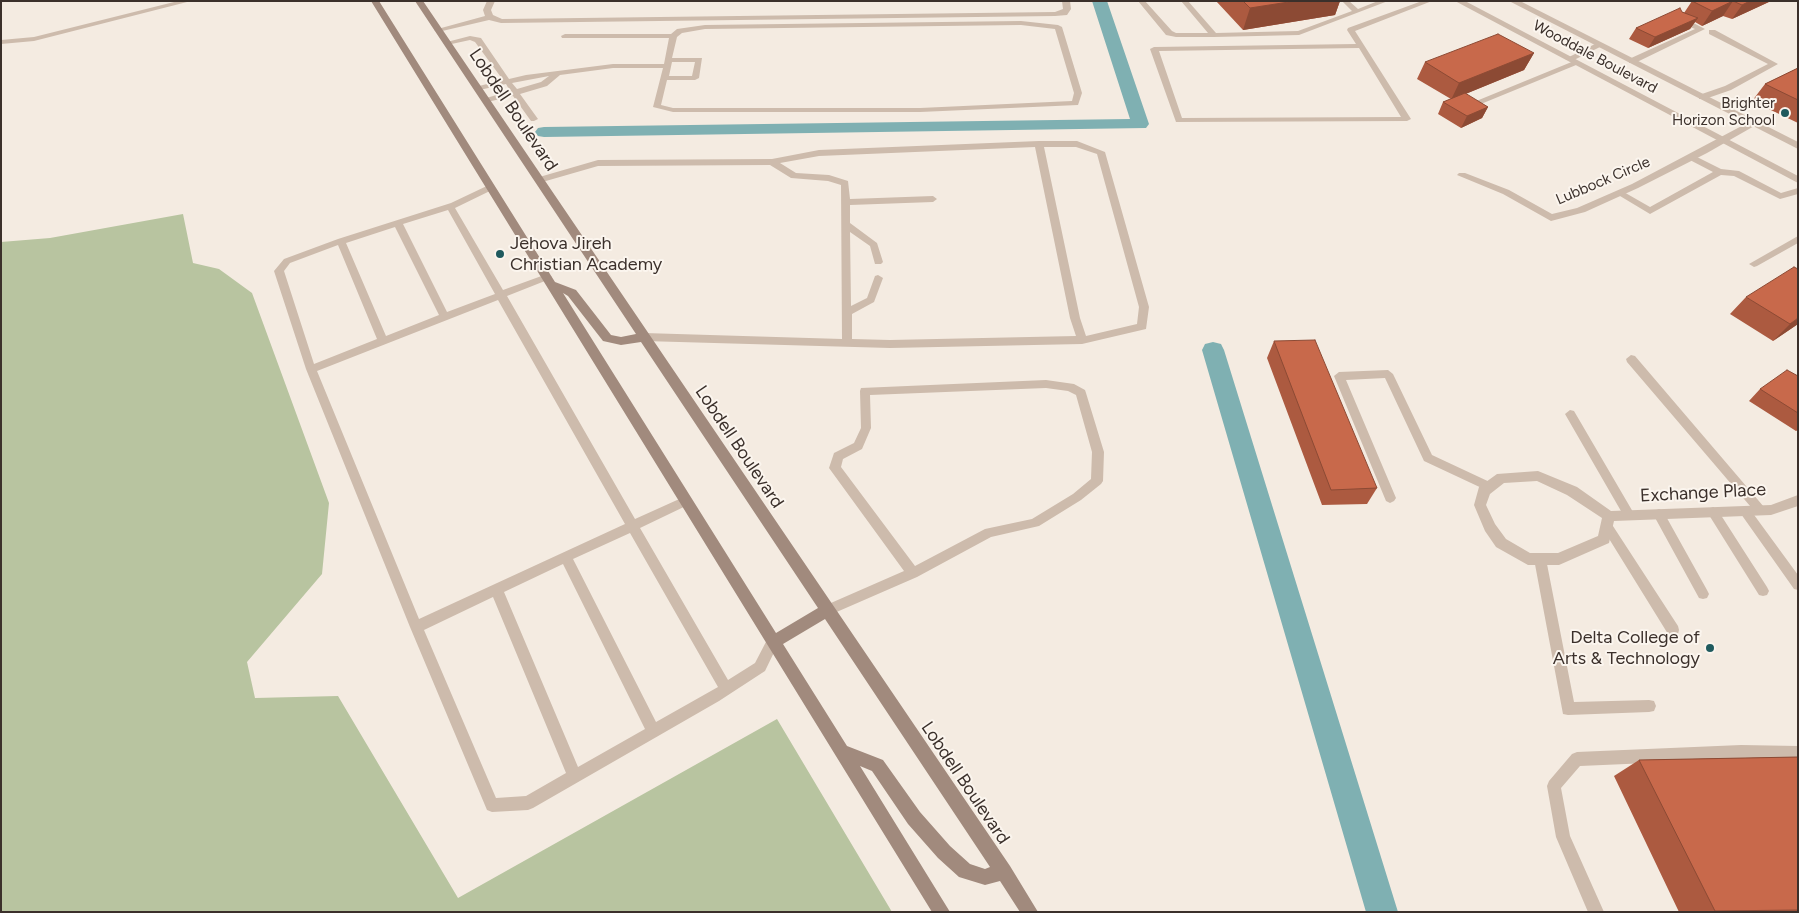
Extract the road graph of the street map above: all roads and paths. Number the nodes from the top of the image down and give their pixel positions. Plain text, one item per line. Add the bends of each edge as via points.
1 (188, 1) edge
2 (376, 1) edge
3 (419, 1) edge
4 (491, 1) edge
5 (1066, 1) edge
6 (1141, 1) edge
7 (1184, 1) edge
8 (1346, 1) edge
9 (1385, 1) edge
10 (1429, 1) edge
11 (1459, 1) edge
12 (1513, 1) edge
13 (1357, 12) junction
14 (490, 17) junction
15 (1678, 19) edge
16 (438, 30) junction
17 (1712, 32) dead end
18 (1214, 35) junction
19 (565, 36) dead end
20 (673, 36) junction
21 (1, 42) edge
22 (447, 43) junction
23 (1361, 46) junction
24 (1600, 46) junction
25 (1573, 61) junction
26 (1632, 61) junction
27 (668, 63) junction
28 (557, 74) junction
29 (664, 78) junction
30 (508, 81) junction
31 (478, 89) junction
32 (516, 93) junction
33 (1702, 97) junction
34 (486, 101) junction
35 (1473, 104) edge
36 (534, 119) dead end
37 (1753, 123) junction
38 (1723, 140) junction
39 (1039, 144) junction
40 (1798, 146) edge
41 (1692, 157) junction
42 (772, 162) junction
43 (1719, 172) junction
44 (1462, 175) dead end
45 (539, 180) junction
46 (1798, 180) edge
47 (491, 187) junction
48 (1798, 190) edge
49 (1619, 193) junction
50 (934, 199) dead end
51 (846, 202) junction
52 (450, 206) junction
53 (398, 223) junction
54 (846, 224) junction
55 (1798, 239) edge
56 (341, 241) junction
57 (878, 262) dead end
58 (1754, 264) dead end
59 (878, 278) dead end
60 (549, 281) junction
61 (501, 295) junction
62 (847, 312) junction
63 (445, 317) junction
64 (644, 337) junction
65 (1082, 340) junction
66 (383, 341) junction
67 (847, 342) junction
68 (1631, 359) dead end
69 (310, 369) junction
70 (1570, 414) dead end
71 (1490, 487) junction
72 (1390, 498) dead end
73 (1798, 500) edge
74 (686, 501) junction
75 (1760, 510) junction
76 (1745, 511) junction
77 (1713, 512) junction
78 (1659, 514) junction
79 (1629, 515) junction
80 (1608, 521) junction
81 (633, 526) junction
82 (566, 558) junction
83 (1540, 559) junction
84 (913, 573) junction
85 (1798, 585) edge
86 (496, 589) junction
87 (1763, 591) dead end
88 (1703, 594) dead end
89 (828, 610) junction
90 (416, 627) junction
91 (1673, 630) dead end
92 (773, 642) junction
93 (726, 689) junction
94 (1649, 706) dead end
95 (654, 732) junction
96 (842, 751) junction
97 (1798, 754) edge
98 (575, 776) junction
99 (1004, 872) junction
100 (942, 912) edge
101 (1030, 912) edge
102 (1596, 912) edge

1 - 21 lane via 34,39
2 - 47 main road
3 - 16 main road, Lobdell Boulevard
4 - 14 street via 487,10
5 - 14 street via 1068,9 1055,14 501,21
6 - 18 lane via 1169,33
7 - 18 lane
8 - 13 lane
9 - 13 lane
10 - 23 lane via 1351,30
11 - 25 street, Wooddale Boulevard
12 - 24 street, Wooddale Boulevard
13 - 18 lane via 1299,33
14 - 16 street
15 - 26 lane via 1701,29
16 - 22 main road, Lobdell Boulevard
17 - 33 lane via 1774,64 1728,88
19 - 20 lane
20 - 27 lane
20 - 29 lane via 680,31 705,27 1044,25 1058,27 1078,93 1075,103 920,110 674,110 657,107
22 - 30 lane via 470,38 478,40
22 - 31 main road, Lobdell Boulevard
23 - 23 lane via 1406,119 1179,120 1154,49
24 - 25 street
24 - 26 street, Wooddale Boulevard
25 - 35 lane
25 - 38 street, Wooddale Boulevard
26 - 33 street, Wooddale Boulevard
27 - 28 lane
27 - 29 lane
27 - 29 lane via 699,60 695,78
28 - 30 lane
28 - 32 lane via 544,84
30 - 31 lane
30 - 32 lane
31 - 34 main road, Lobdell Boulevard
32 - 34 lane
32 - 36 lane
33 - 37 street, Wooddale Boulevard
34 - 45 main road, Lobdell Boulevard
37 - 38 street, Lubbock Circle
37 - 40 street, Wooddale Boulevard
38 - 41 street, Lubbock Circle
38 - 46 street, Wooddale Boulevard
39 - 42 lane via 819,153
39 - 65 lane
39 - 65 lane via 1076,144 1101,152 1144,306 1142,326
41 - 43 lane
41 - 49 street, Lubbock Circle
42 - 45 lane via 598,163
42 - 51 lane via 794,176 829,178 846,184
43 - 48 lane via 1736,173 1780,196
43 - 49 lane via 1650,211
44 - 49 street, Lubbock Circle via 1506,192 1551,218
45 - 64 main road, Lobdell Boulevard
47 - 52 lane
47 - 60 main road
50 - 51 lane
51 - 54 lane
52 - 53 lane
52 - 61 lane
53 - 56 lane
53 - 63 lane
54 - 57 lane via 874,245
54 - 62 lane
55 - 58 lane
56 - 66 lane
56 - 69 lane via 286,261 279,271
59 - 62 lane via 871,300
60 - 61 lane
60 - 64 main road via 572,293 607,338 621,341
60 - 74 main road
61 - 63 lane
61 - 81 lane
62 - 67 lane
63 - 66 lane
64 - 67 lane
64 - 89 main road, Lobdell Boulevard
65 - 67 lane
66 - 69 lane
68 - 75 lane
69 - 90 lane
70 - 79 lane
71 - 72 lane via 1428,458 1388,374 1340,376
71 - 80 street via 1502,478 1538,476 1572,491
71 - 83 street via 1484,491 1480,505 1501,543 1528,559
73 - 75 street, Exchange Place via 1771,510
74 - 81 lane
74 - 92 main road
75 - 76 street, Exchange Place
76 - 77 street, Exchange Place
76 - 85 lane
77 - 78 street, Exchange Place
77 - 87 lane
78 - 79 street, Exchange Place
78 - 88 lane
79 - 80 street, Exchange Place
80 - 83 street via 1604,539 1560,559
80 - 91 lane
81 - 82 lane
81 - 93 lane
82 - 86 lane
82 - 95 lane
83 - 94 lane via 1568,708
84 - 84 lane via 989,533 1035,523 1097,481 1098,452 1081,392 1046,384 865,391 866,428 858,446 838,456 835,468
84 - 89 lane
86 - 90 lane
86 - 98 lane
89 - 92 main road
89 - 99 main road, Lobdell Boulevard
90 - 98 lane via 492,805 528,803
92 - 93 lane via 760,667
92 - 96 main road
93 - 95 lane
95 - 98 lane
96 - 99 main road via 876,765 914,818 965,871 985,877
96 - 100 main road
97 - 102 lane via 1741,752 1578,759 1554,786 1563,837
99 - 101 main road, Lobdell Boulevard

